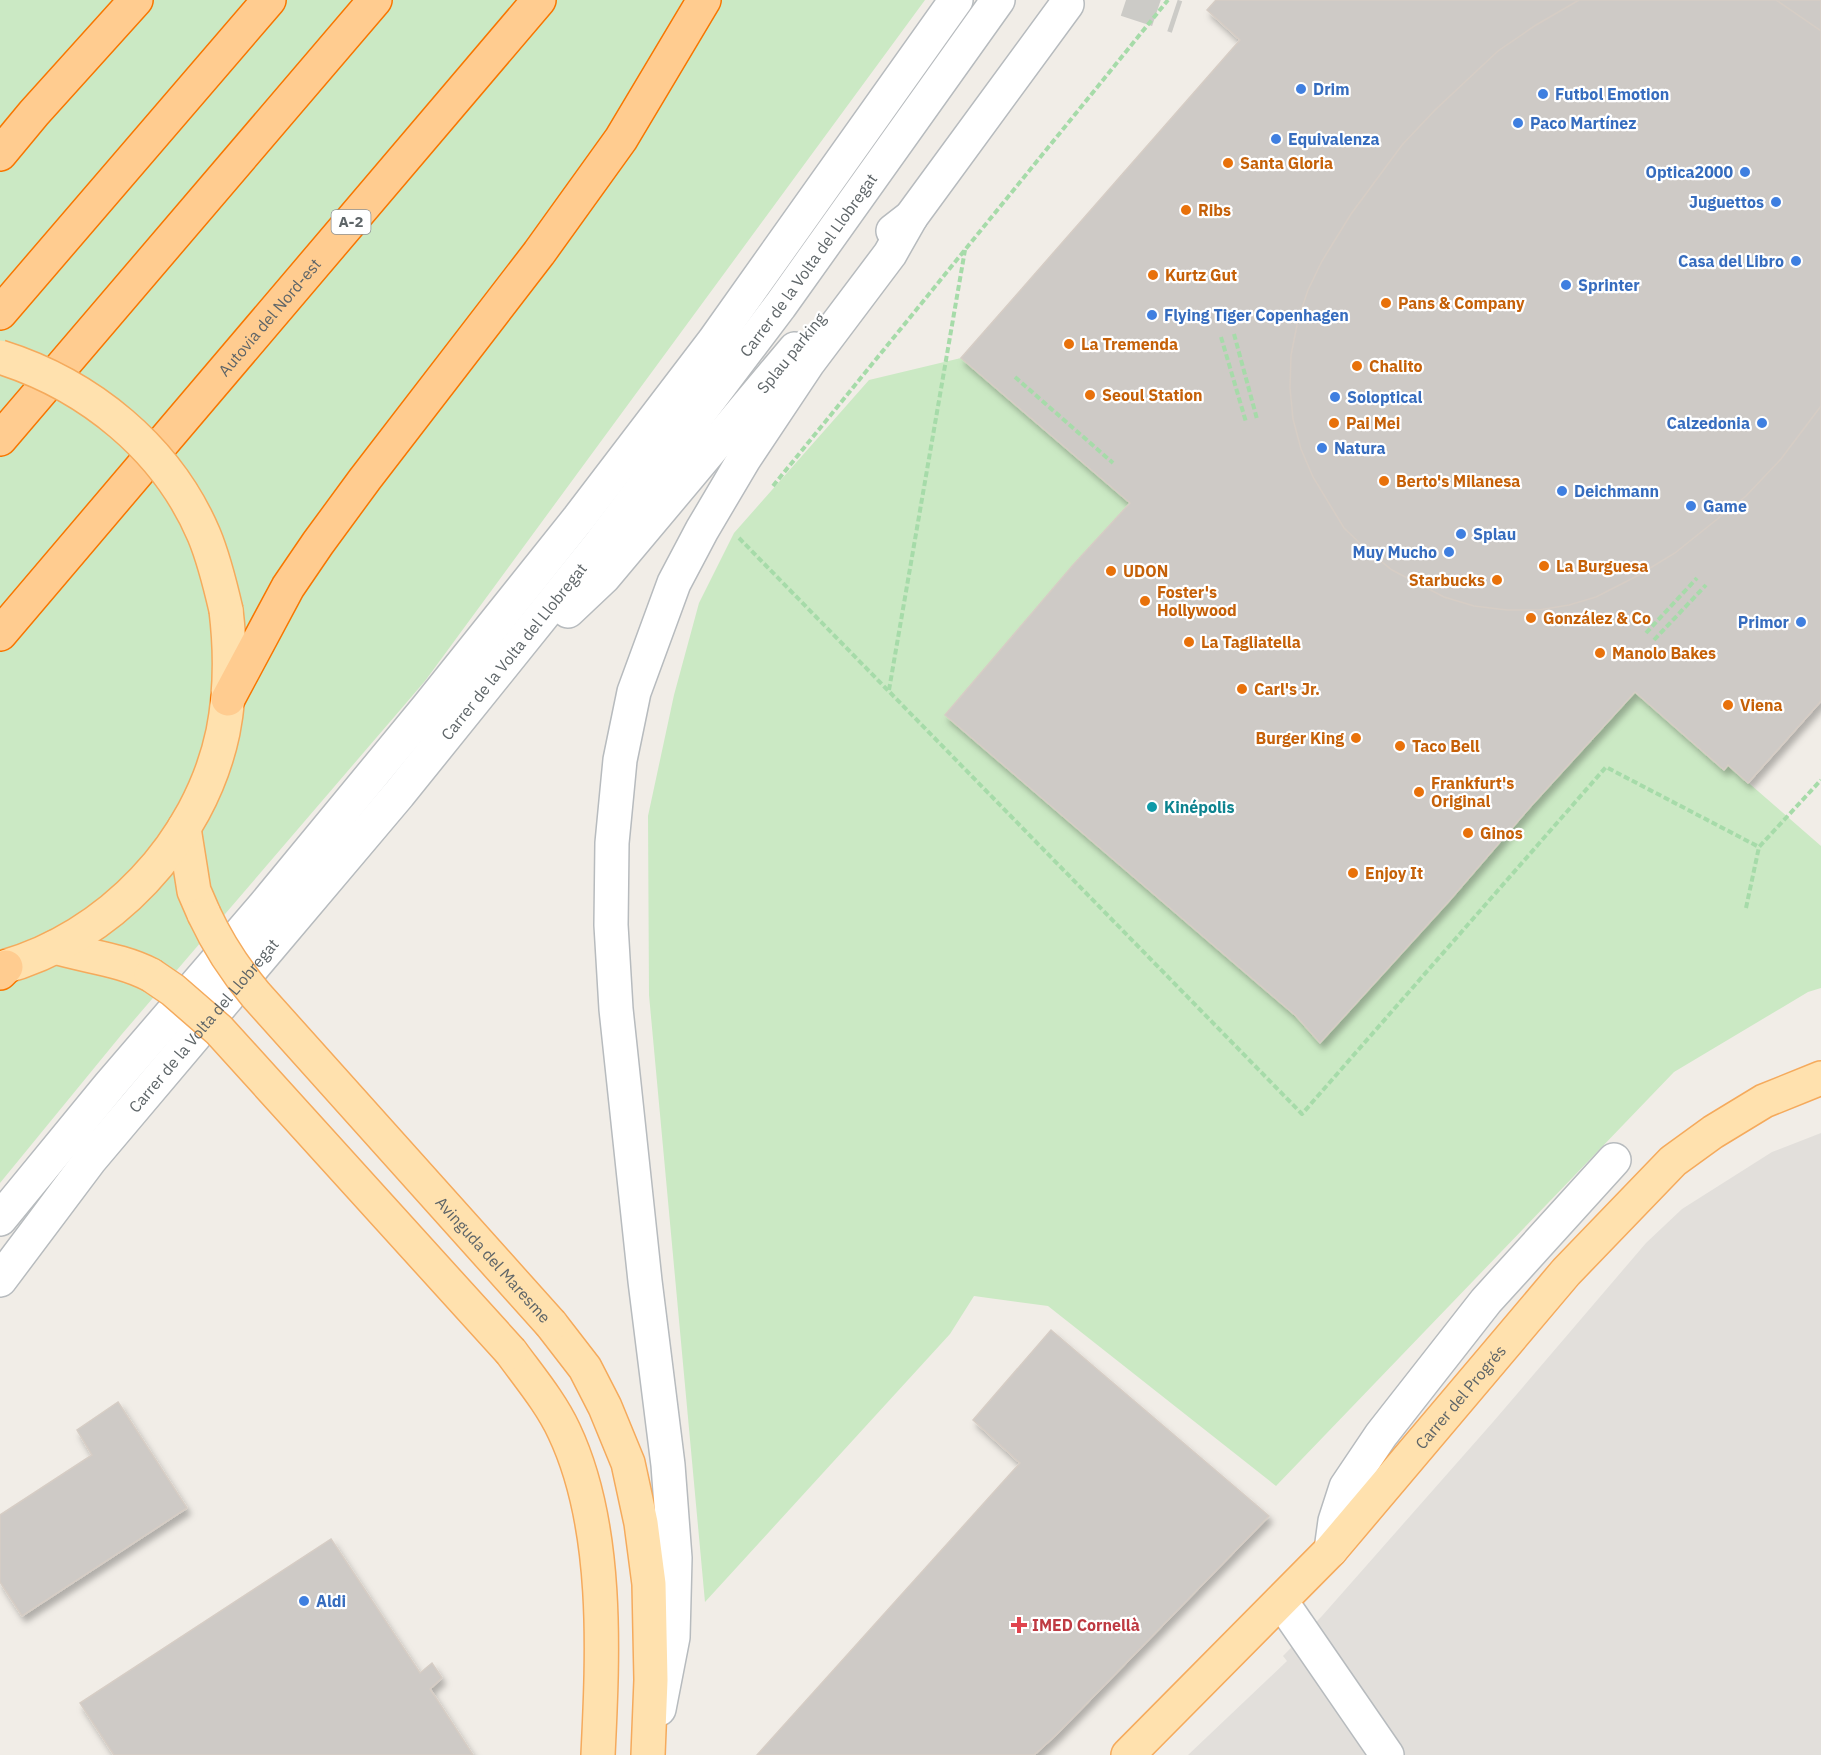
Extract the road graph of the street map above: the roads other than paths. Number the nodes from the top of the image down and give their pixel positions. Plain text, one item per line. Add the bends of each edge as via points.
1 (136, 0) edge
2 (269, 0) edge
3 (375, 0) edge
4 (539, 0) edge
5 (704, 0) edge
6 (956, 0) edge
7 (998, 0) edge
8 (1067, 4) dead end
9 (0, 154) edge
10 (911, 217) junction
11 (0, 313) edge
12 (0, 357) edge
13 (0, 439) edge
14 (0, 634) edge
15 (491, 681) junction
16 (228, 699) junction
17 (184, 828) junction
18 (55, 947) junction
19 (2, 969) edge
20 (1821, 1078) edge
21 (1614, 1160) dead end
22 (0, 1219) edge
23 (0, 1280) edge
24 (1331, 1550) junction
25 (1281, 1601) junction
26 (598, 1755) edge
27 (649, 1755) edge
28 (1128, 1755) edge
29 (1387, 1755) edge

1 - 9 highway
2 - 11 highway
3 - 13 highway
4 - 14 highway, Autovia del Nord-est / A-2
5 - 16 highway via 621,139 288,587
6 - 22 street, Carrer de la Volta del Llobregat via 714,341 579,518 279,888
7 - 15 street, Carrer de la Volta del Llobregat via 780,306
8 - 10 street, Splau parking
10 - 15 street, Splau parking via 878,244 604,577
10 - 27 street via 890,254 808,363 702,530 674,583 634,692 620,760 610,926 675,1558 673,1637
12 - 16 main road, bridge via 74,388 107,411 143,444 186,499 217,571 226,610 231,670
15 - 23 street, Carrer de la Volta del Llobregat via 90,1160
16 - 17 main road via 213,766
17 - 18 main road via 141,884 115,908
17 - 27 main road, Avinguda del Maresme, bridge via 194,891 218,944 249,987 551,1324 585,1368 605,1407 630,1473 649,1584
18 - 19 main road
18 - 26 main road, bridge via 131,965 151,975 219,1030 511,1352 545,1397 560,1423 583,1482 592,1528 600,1596
20 - 24 main road, Carrer del Progrés via 1764,1101 1673,1161 1566,1272
21 - 24 street via 1486,1301 1381,1435 1346,1487
24 - 25 main road, Carrer del Progrés
25 - 28 main road, Carrer del Progrés
25 - 29 street

